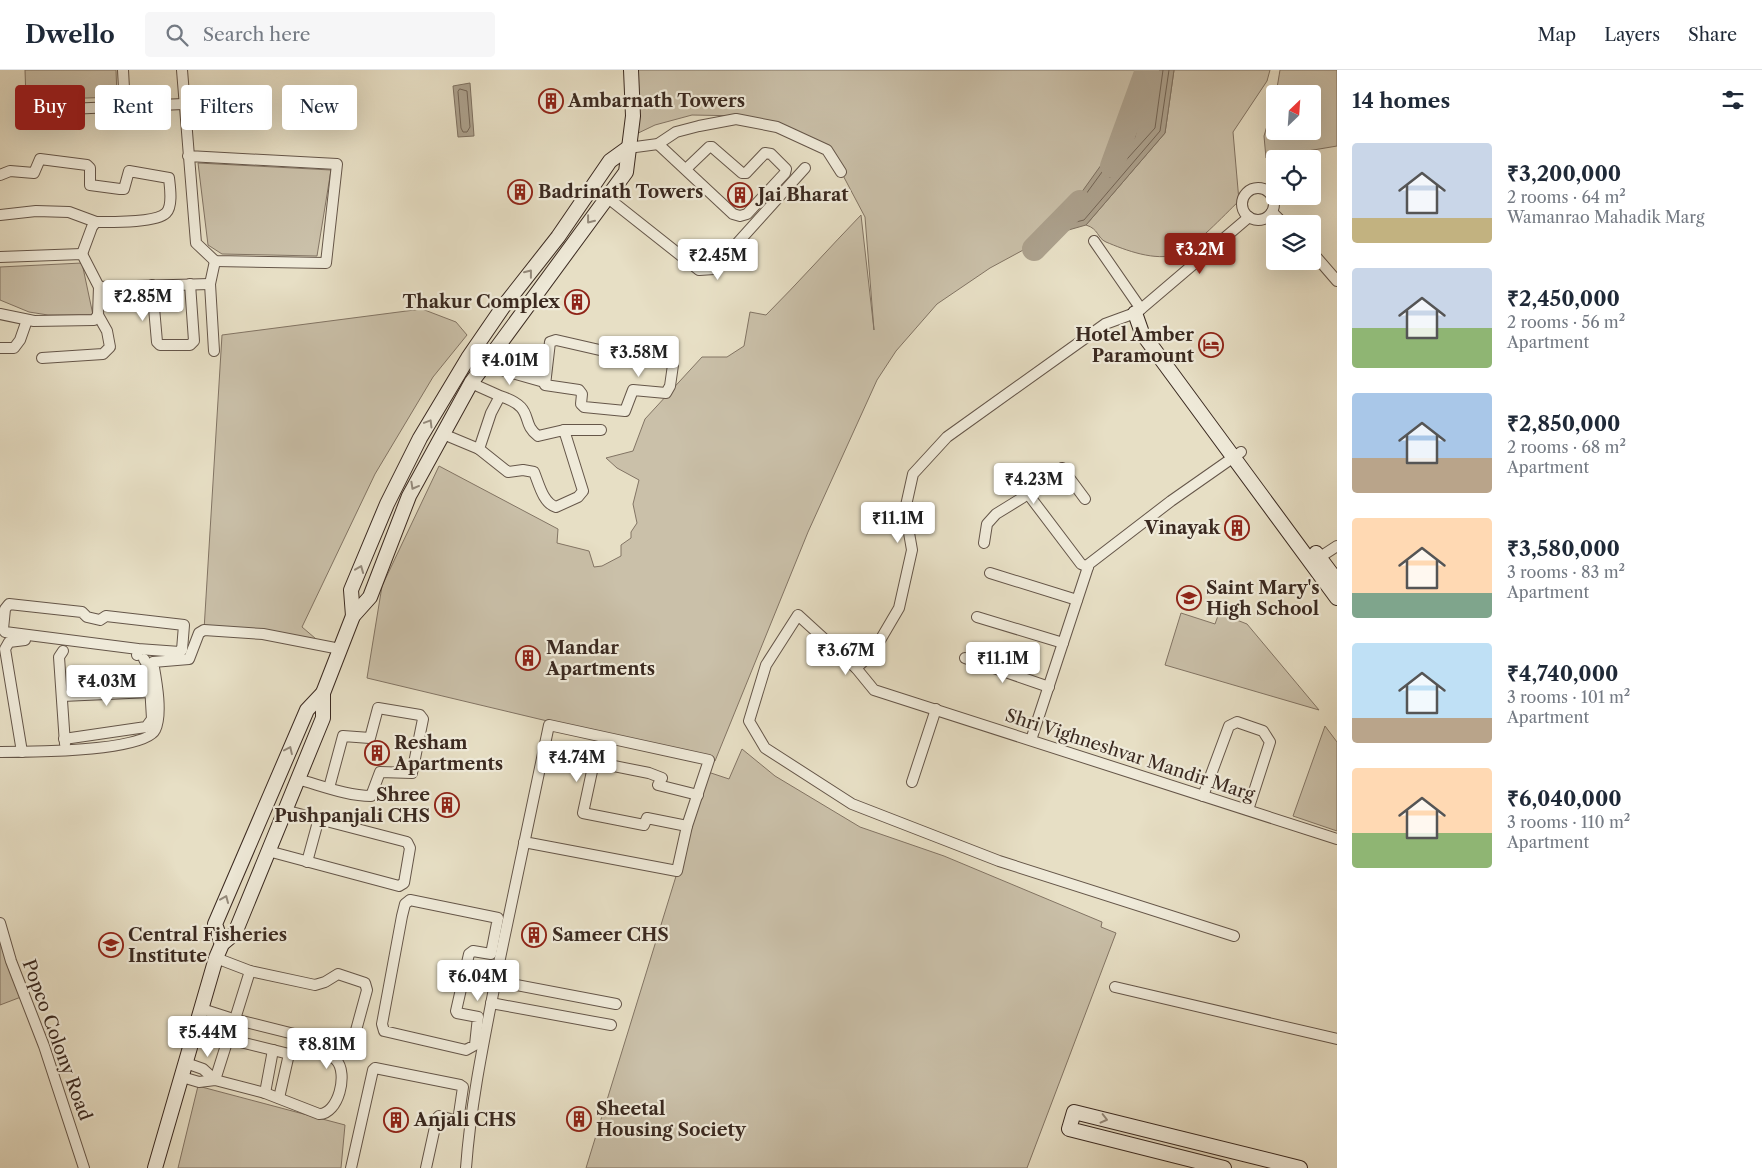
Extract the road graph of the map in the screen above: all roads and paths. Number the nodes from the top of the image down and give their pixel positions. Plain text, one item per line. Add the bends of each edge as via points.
1 (123, 70) edge
2 (182, 70) edge
3 (631, 70) edge
4 (124, 85) edge
5 (182, 85) edge
6 (186, 130) edge
7 (658, 144) junction
8 (628, 148) junction
9 (188, 156) junction
10 (805, 168) dead end
11 (686, 169) junction
12 (841, 172) dead end
13 (0, 175) edge
14 (608, 198) junction
15 (1272, 212) junction
16 (0, 215) edge
17 (1275, 215) edge
18 (1249, 217) junction
19 (96, 222) junction
20 (1094, 241) dead end
21 (82, 254) junction
22 (0, 257) edge
23 (1321, 258) edge
24 (215, 261) junction
25 (1333, 267) edge
26 (1337, 281) edge
27 (190, 284) junction
28 (210, 284) junction
29 (152, 286) junction
30 (99, 287) junction
31 (1138, 311) junction
32 (0, 314) edge
33 (98, 315) junction
34 (27, 320) junction
35 (0, 348) edge
36 (214, 351) dead end
37 (42, 358) dead end
38 (484, 365) junction
39 (544, 382) junction
40 (471, 383) junction
41 (500, 396) junction
42 (564, 430) junction
43 (601, 430) dead end
44 (443, 434) junction
45 (479, 449) junction
46 (1237, 455) junction
47 (1028, 494) junction
48 (1085, 499) dead end
49 (984, 543) dead end
50 (1337, 546) edge
51 (1315, 560) junction
52 (1088, 567) junction
53 (990, 573) dead end
54 (1337, 582) edge
55 (1337, 598) edge
56 (1077, 600) junction
57 (353, 616) junction
58 (977, 617) dead end
59 (44, 640) junction
60 (1063, 643) junction
61 (340, 649) junction
62 (63, 650) dead end
63 (143, 656) junction
64 (965, 658) dead end
65 (856, 668) junction
66 (1049, 687) junction
67 (151, 692) junction
68 (323, 693) junction
69 (62, 696) junction
70 (936, 709) junction
71 (64, 739) junction
72 (1031, 740) junction
73 (65, 750) junction
74 (0, 752) edge
75 (22, 752) junction
76 (297, 779) junction
77 (912, 782) dead end
78 (328, 788) junction
79 (698, 795) junction
80 (1203, 796) junction
81 (284, 810) junction
82 (1248, 810) junction
83 (319, 818) junction
84 (687, 826) junction
85 (1337, 839) edge
86 (524, 842) junction
87 (268, 851) junction
88 (307, 862) junction
89 (0, 923) edge
90 (1234, 936) dead end
91 (222, 944) junction
92 (496, 954) junction
93 (216, 958) junction
94 (250, 972) junction
95 (496, 981) junction
96 (1115, 987) dead end
97 (491, 1003) junction
98 (616, 1004) dead end
99 (202, 1009) junction
100 (483, 1018) junction
101 (235, 1019) junction
102 (611, 1025) dead end
103 (196, 1031) junction
104 (228, 1039) junction
105 (1337, 1039) edge
106 (273, 1050) junction
107 (289, 1054) junction
108 (184, 1070) junction
109 (215, 1080) junction
110 (265, 1093) junction
111 (279, 1098) junction
112 (458, 1121) junction
113 (469, 1123) junction
114 (84, 1168) edge
115 (154, 1168) edge
116 (351, 1168) edge
117 (426, 1168) edge
118 (466, 1168) edge
119 (1224, 1168) edge
120 (1300, 1168) edge

1 - 4 street
2 - 5 street
3 - 8 street via 633,116
6 - 9 street
7 - 8 street
7 - 11 street
7 - 12 street via 676,132 699,126 736,119 752,121 777,127 828,150
8 - 14 street via 626,172
57 -> 8 street via 351,590 387,504 420,438 503,307 558,237 610,161
9 - 24 street via 196,243
9 - 24 street via 337,164 326,263
10 - 14 street via 714,269 708,270 699,270
11 - 11 street via 733,214 740,216 747,214 786,169 771,154 764,153 746,173 742,173 712,147
13 - 19 street via 10,171 34,173 40,159 87,165 90,168 90,185 124,188 128,171 169,178 169,208 166,213 121,222
14 -> 38 street
15 - 17 street
15 - 18 street via 1260,220
15 - 18 street via 1274,204 1270,194 1264,189 1253,189 1246,193 1242,203
16 - 19 street via 69,212
18 - 31 street
19 - 21 street
20 - 31 street
21 - 22 street
21 - 30 street
23 - 25 street
24 - 28 street
25 - 26 street
27 - 28 street
27 - 29 street
27 - 29 street via 194,341 190,345 160,345 157,342
28 - 36 street
29 - 30 street
30 - 33 street
31 - 46 street via 1142,333
31 - 65 street via 1105,324 947,437 913,474 905,510 912,550 899,608 872,654
32 - 34 street
33 - 34 street via 94,320
33 - 37 street via 107,331 110,347 107,351
34 - 35 street via 14,348
38 - 39 street
38 - 40 street
39 - 39 street via 550,342 556,340 669,360 673,364 666,393 633,390 625,411 588,409 581,404 579,390 548,386
40 - 41 street
40 - 44 street
41 - 42 street via 518,402 538,436
41 - 45 street
42 - 43 street
42 - 45 street via 583,491 578,497 556,507 545,498 534,472 508,472
44 - 45 street
44 -> 57 street via 409,496 370,597
46 - 51 street
46 - 52 street via 1171,501
47 - 48 street via 1062,468
47 - 49 street via 996,514 987,524
47 - 52 street via 1081,564
50 - 51 street
51 - 54 street
51 - 55 street
52 - 56 street
53 - 56 street
56 - 60 street
57 - 61 street
58 - 60 street
59 - 63 street
59 - 63 street via 5,632 6,606 82,612 87,617 100,620 106,616 184,625 180,652
59 - 75 street via 18,639 9,642 5,649
60 - 66 street
61 - 63 street via 263,634 204,630 199,633 189,659
61 - 68 street
62 - 69 street via 59,657
63 - 67 street via 149,668
63 - 73 street via 158,690 155,731 146,739 100,749
64 - 66 street
65 - 70 street, Shri Vighneshvar Mandir Marg via 874,690
65 - 90 street, Shri Vighneshvar Mandir Marg via 798,615 766,666 749,721 765,748 852,804 999,861
66 - 72 street
67 - 69 street
67 - 71 street via 152,718 146,727
68 - 76 street via 323,718
91 -> 68 street via 215,924 307,710
69 - 71 street
70 - 72 street, Shri Vighneshvar Mandir Marg
70 - 77 street
71 - 73 street
72 - 80 street, Shri Vighneshvar Mandir Marg
73 - 75 street
74 - 75 street
76 - 78 street
76 - 81 street
78 - 78 street via 371,796 380,772 412,773 423,719 420,715 378,708 370,738 343,736
79 - 84 street
79 - 84 street via 658,785 662,778 650,773 594,762 583,813 644,825 647,818
79 - 86 street via 709,760 549,726
80 - 82 street, Shri Vighneshvar Mandir Marg
80 - 82 street via 1228,726 1237,722 1263,731 1270,742
81 - 83 street
81 - 87 street
82 - 85 street, Shri Vighneshvar Mandir Marg
83 - 88 street
83 - 88 street via 407,842 410,848 404,883 399,886
84 - 86 street via 677,871
86 - 92 street
87 - 88 street
87 - 91 street via 235,933
89 - 114 street, Popco Colony Road
91 - 93 street
92 - 95 street
92 - 100 street via 470,952 456,1011
92 - 100 street via 498,918 410,900 405,904 382,1024 384,1031 466,1050 474,1045
93 - 94 street
93 - 99 street
94 - 101 street
94 - 101 street via 315,985 338,974 365,983 367,990 352,1045 342,1046
95 - 97 street
95 - 98 street
96 - 105 street
97 - 100 street
97 - 102 street
99 - 101 street
99 - 103 street
100 - 113 street
103 - 104 street
103 - 108 street
104 - 106 street
104 - 109 street
106 - 107 street
106 - 110 street
107 - 111 street
107 - 111 street via 295,1049 316,1051 336,1060 342,1073 342,1084 339,1095 324,1114 296,1107
108 - 109 street via 199,1082
108 - 115 street
109 - 110 street
110 - 111 street
112 - 113 street
112 - 116 street via 463,1087 460,1085 375,1068
112 - 117 street via 437,1118
113 - 118 street
119 -> 120 street via 1069,1129 1074,1112

